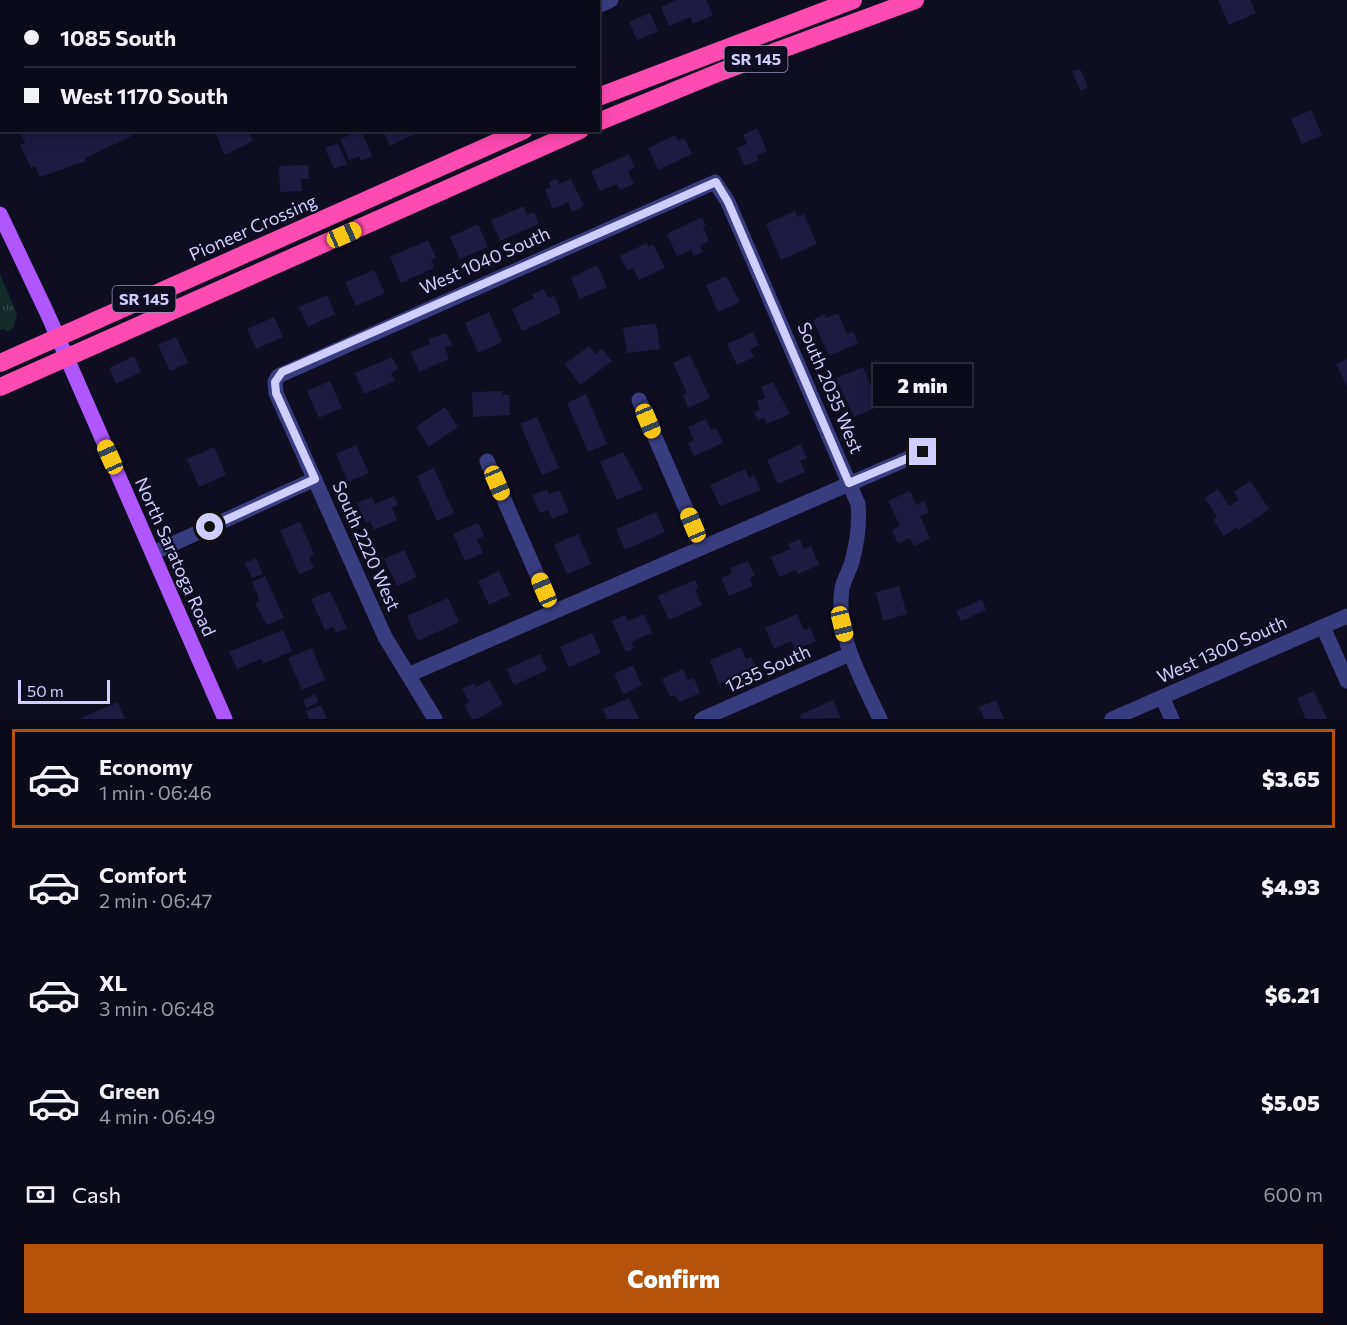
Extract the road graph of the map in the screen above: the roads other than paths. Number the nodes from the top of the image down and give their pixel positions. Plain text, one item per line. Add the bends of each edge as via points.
1 (853, 0) edge
2 (915, 0) edge
3 (600, 96) edge
4 (600, 121) edge
5 (520, 132) edge
6 (576, 132) edge
7 (716, 182) joint
8 (0, 214) edge
9 (58, 338) junction
10 (67, 358) junction
11 (0, 363) edge
12 (275, 382) joint
13 (0, 387) edge
14 (639, 400) dead end
15 (923, 452) dead end
16 (487, 461) dead end
17 (315, 479) junction
18 (849, 483) junction
19 (702, 546) junction
20 (153, 553) junction
21 (553, 611) junction
22 (1347, 616) edge
23 (1323, 627) junction
24 (850, 654) junction
25 (408, 675) junction
26 (1347, 681) edge
27 (1162, 697) junction
28 (225, 719) edge
29 (435, 719) edge
30 (702, 719) edge
31 (880, 719) edge
32 (1112, 719) edge
33 (1172, 719) edge

1 - 3 highway, SR 145
2 - 4 highway, SR 145
5 - 9 highway, Pioneer Crossing / SR 145
6 - 10 highway, SR 145
7 - 12 street, West 1040 South via 282,372
7 - 18 street, South 2035 West
8 - 9 main road, North Saratoga Road
9 - 10 main road, North Saratoga Road
9 - 11 highway, Pioneer Crossing / SR 145
10 - 13 highway, SR 145
10 - 20 main road, North Saratoga Road
12 - 17 street, South 2220 West via 276,393
14 - 19 street
15 - 18 street
16 - 21 street
17 - 20 street
17 - 25 street, South 2220 West via 385,637
18 - 19 street
18 - 24 street, South 2035 West via 858,504 860,523 842,588 842,624
19 - 21 street
20 - 28 main road, North Saratoga Road
21 - 25 street
22 - 23 street, West 1300 South
23 - 26 street
23 - 27 street, West 1300 South
24 - 30 street, 1235 South
24 - 31 street, South 2035 West
25 - 29 street, South 2220 West
27 - 32 street, West 1300 South
27 - 33 street

